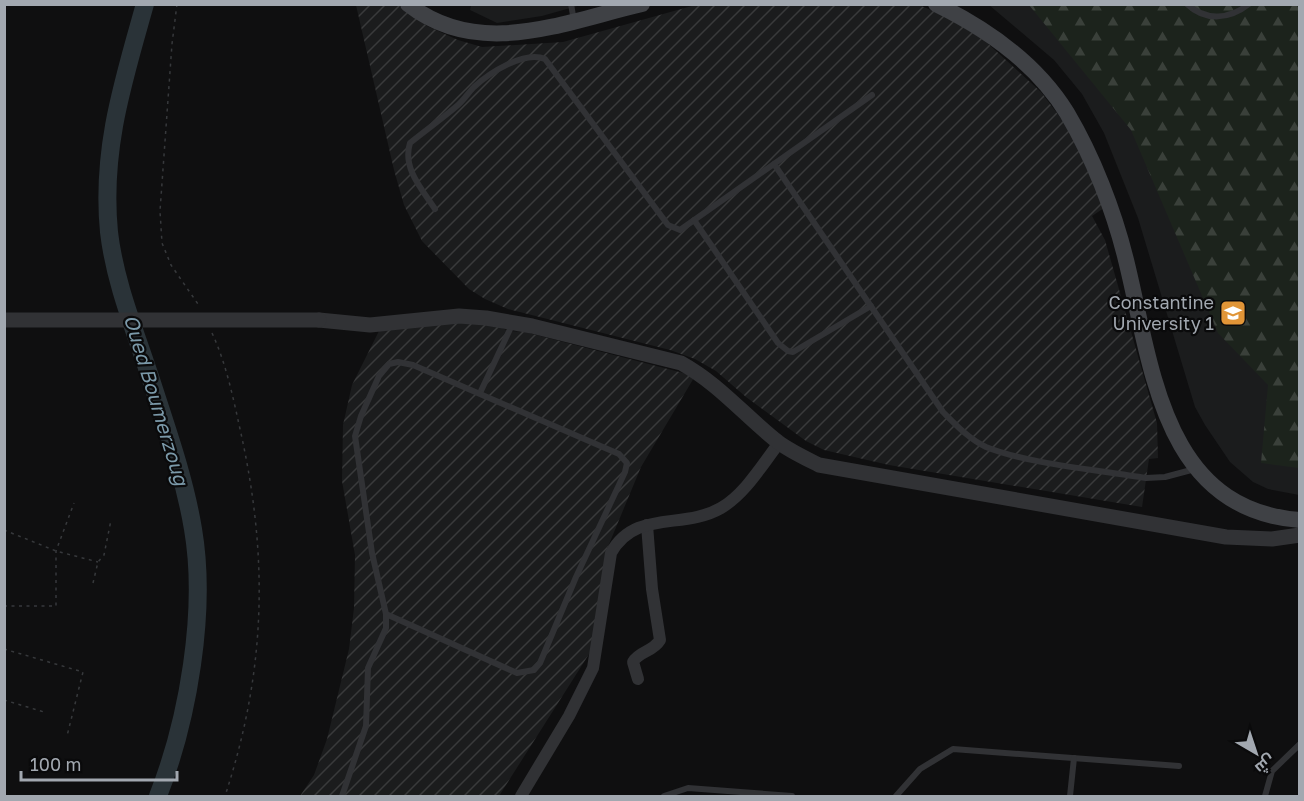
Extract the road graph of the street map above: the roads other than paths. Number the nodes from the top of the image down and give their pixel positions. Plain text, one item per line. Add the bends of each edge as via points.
1 (408, 4) edge
2 (571, 4) edge
3 (642, 4) edge
4 (936, 4) edge
5 (1187, 4) edge
6 (1249, 4) edge
7 (574, 21) junction
8 (872, 95) dead end
9 (774, 164) junction
10 (435, 209) dead end
11 (694, 220) junction
12 (871, 306) junction
13 (4, 320) edge
14 (514, 322) junction
15 (480, 393) junction
16 (779, 443) junction
17 (1196, 469) junction
18 (1299, 520) edge
19 (647, 525) junction
20 (1299, 535) edge
21 (386, 614) junction
22 (638, 679) dead end
23 (1299, 744) edge
24 (1074, 758) junction
25 (1179, 766) dead end
26 (342, 796) edge
27 (521, 796) edge
28 (664, 796) edge
29 (792, 796) edge
30 (896, 796) edge
31 (1070, 796) edge
32 (1265, 796) edge

1 - 7 main road via 445,26 477,34 509,34
2 - 7 lane
3 - 7 main road
4 - 17 main road via 1017,56 1035,72 1066,112 1084,145 1125,257 1163,410 1179,445
5 - 6 lane via 1197,13 1223,17 1237,14
8 - 9 lane
9 - 11 lane
9 - 12 lane
10 - 11 lane via 412,175 408,161 410,143 476,85 509,65 539,56 668,225 680,230
11 - 12 lane via 778,343 788,351 794,352
12 - 17 lane via 943,412 960,430 986,446 1022,457 1146,478
13 - 14 street, bridge via 319,320 370,325 459,316
14 - 15 lane
14 - 16 street via 681,363 725,394
15 - 21 lane via 398,362 389,364 379,376 361,416 355,436 356,456
15 - 21 lane via 619,454 627,463 625,472 534,670 517,673
16 - 19 street via 751,480 722,508
16 - 20 street via 819,465 883,478 1226,537 1272,539
17 - 18 main road via 1239,503 1268,515
19 - 22 street via 660,640 651,651 635,657
19 - 27 street via 625,533 611,553 593,668
21 - 26 lane via 386,628 368,668 366,726
23 - 32 lane via 1272,771
24 - 25 lane
24 - 30 lane via 953,749 920,768
24 - 31 lane
28 - 29 lane via 688,788

